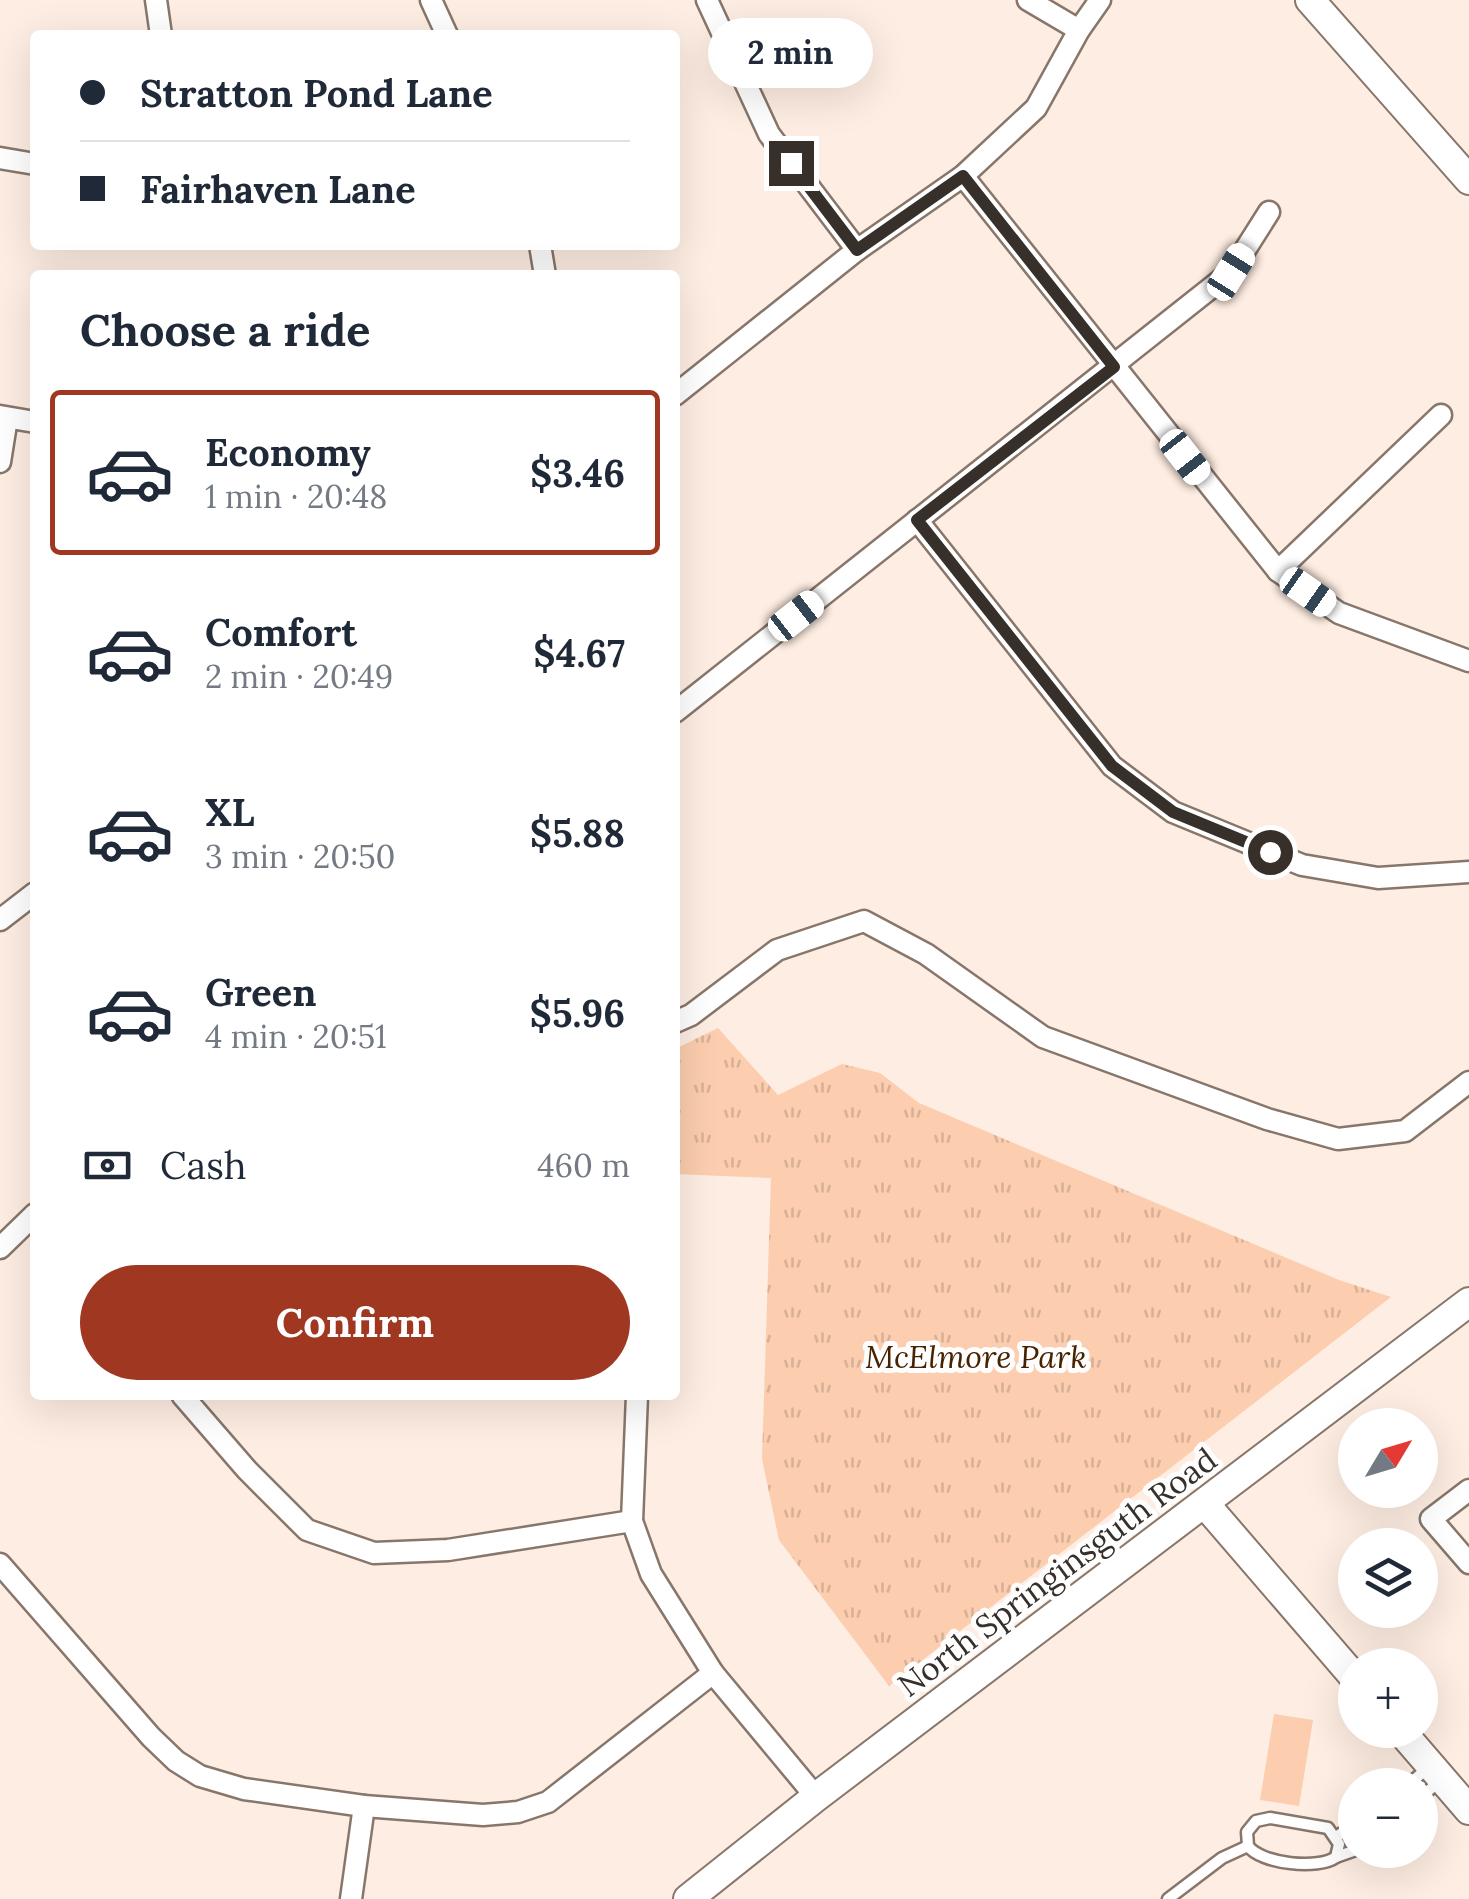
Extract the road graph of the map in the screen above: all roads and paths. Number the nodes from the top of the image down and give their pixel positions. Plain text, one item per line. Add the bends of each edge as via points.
1 (156, 0) edge
2 (431, 0) edge
3 (707, 0) edge
4 (1028, 0) edge
5 (1100, 0) edge
6 (1310, 0) edge
7 (160, 30) edge
8 (445, 30) edge
9 (1079, 30) junction
10 (0, 158) edge
11 (30, 163) edge
12 (963, 176) junction
13 (1469, 180) edge
14 (1269, 212) dead end
15 (857, 250) junction
16 (1114, 367) junction
17 (680, 391) edge
18 (1442, 415) dead end
19 (4, 417) edge
20 (30, 421) edge
21 (0, 462) edge
22 (917, 520) junction
23 (1278, 571) junction
24 (1469, 661) edge
25 (680, 708) edge
26 (1469, 872) edge
27 (30, 897) edge
28 (0, 920) edge
29 (680, 1020) edge
30 (1469, 1082) edge
31 (30, 1223) edge
32 (0, 1248) edge
33 (1469, 1302) edge
34 (186, 1400) edge
35 (637, 1400) edge
36 (1469, 1490) edge
37 (1204, 1504) junction
38 (632, 1521) junction
39 (0, 1564) edge
40 (1469, 1564) edge
41 (1338, 1658) edge
42 (713, 1673) junction
43 (1416, 1748) edge
44 (1433, 1768) edge
45 (1438, 1773) edge
46 (816, 1797) junction
47 (364, 1806) junction
48 (1469, 1810) edge
49 (1336, 1836) joint
50 (1248, 1846) junction
51 (1336, 1857) joint
52 (697, 1896) edge
53 (350, 1899) edge
54 (1168, 1899) edge

1 - 7 street
2 - 8 street
3 - 15 street via 769,134
4 - 9 street
5 - 9 street
6 - 13 street
9 - 12 street via 1036,108
10 - 11 street
12 - 15 street
12 - 16 street
14 - 16 street via 1231,272
15 - 17 street
16 - 22 street
16 - 23 street
18 - 23 street
19 - 20 street
19 - 21 street
22 - 25 street
22 - 26 street via 1112,766 1173,812 1302,865 1378,878
23 - 24 street via 1338,613
27 - 28 street
29 - 30 street via 777,950 864,921 926,954 1042,1037 1338,1138 1405,1132
31 - 32 street
33 - 37 street, North Springinsguth Road
34 - 38 street via 307,1530 374,1553 448,1550
35 - 38 street
36 - 40 street via 1431,1520
37 - 41 street
37 - 46 street, North Springinsguth Road
38 - 42 street via 652,1574
39 - 47 street via 176,1761 244,1789
42 - 46 street
42 - 47 street via 548,1802 483,1815
43 - 44 street
45 - 48 street
46 - 52 street, North Springinsguth Road
47 - 53 street
49 - 50 lane via 1328,1828 1262,1818 1247,1832
49 - 51 lane
50 - 51 lane via 1264,1859 1318,1864
50 - 54 lane

